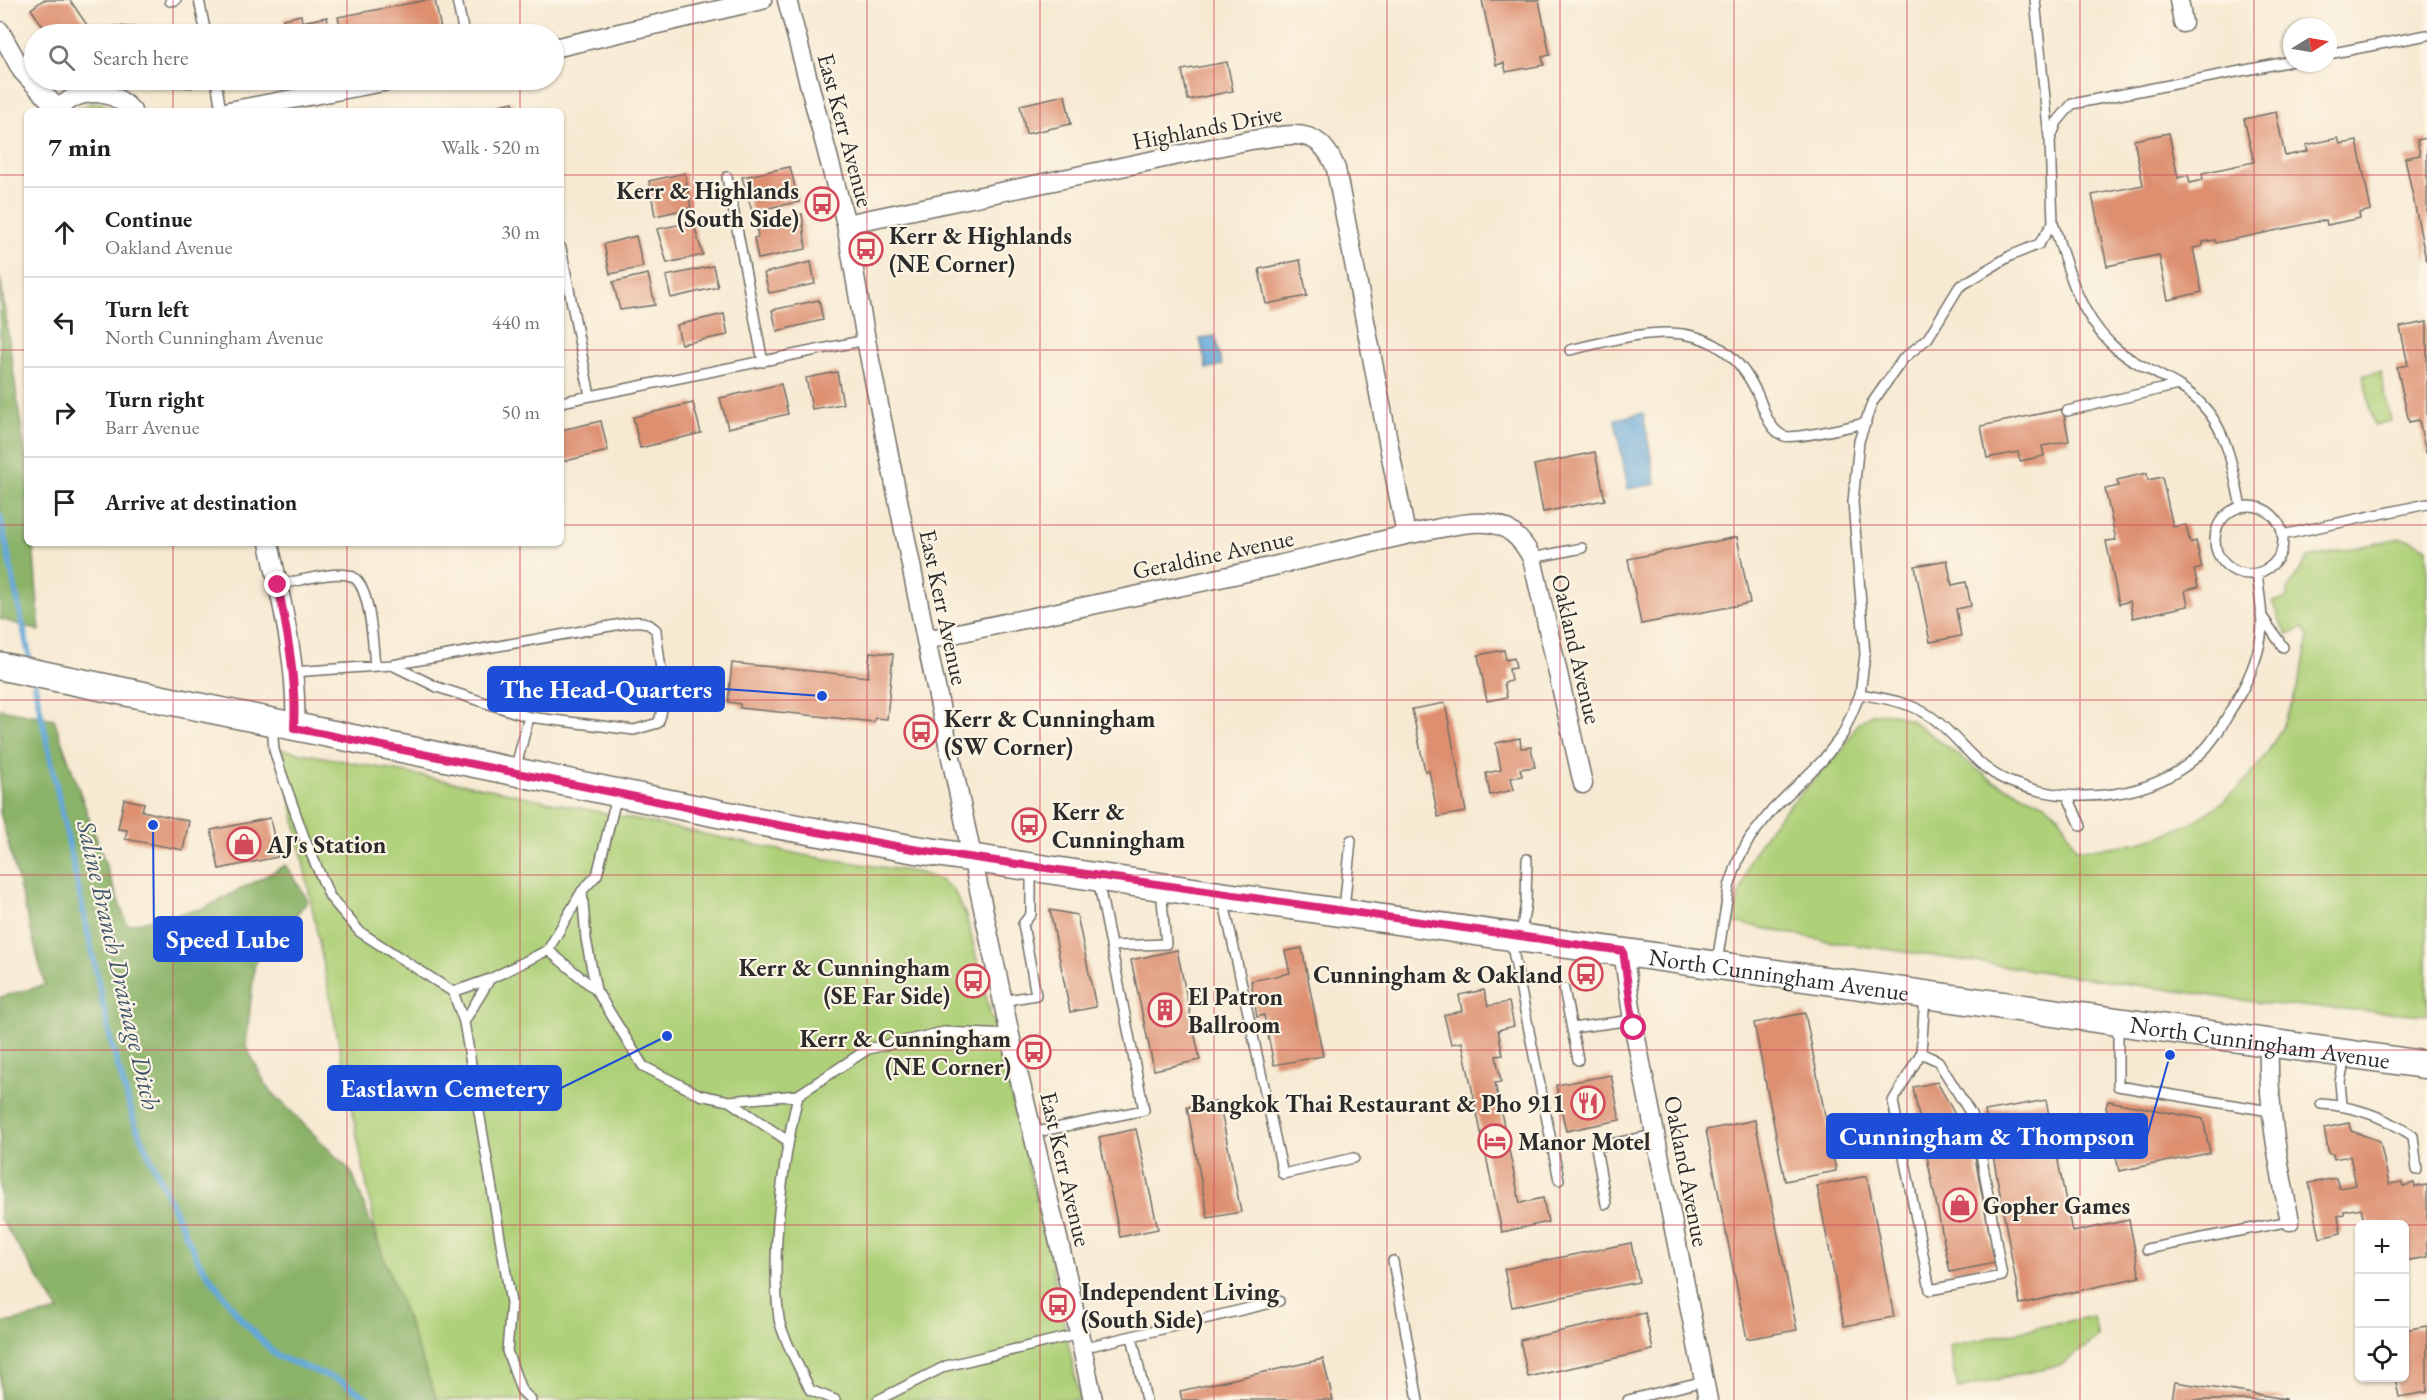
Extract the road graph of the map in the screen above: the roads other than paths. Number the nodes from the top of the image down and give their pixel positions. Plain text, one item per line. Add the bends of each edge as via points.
1 (200, 0) edge
2 (457, 0) edge
3 (762, 0) edge
4 (787, 0) edge
5 (2035, 0) edge
6 (2179, 0) edge
7 (2183, 23) dead end
8 (204, 24) edge
9 (463, 24) edge
10 (0, 31) edge
11 (2427, 35) edge
12 (564, 46) edge
13 (2337, 52) edge
14 (2283, 63) edge
15 (24, 74) edge
16 (39, 90) edge
17 (218, 90) edge
18 (341, 90) edge
19 (56, 108) edge
20 (60, 108) edge
21 (128, 108) edge
22 (221, 108) edge
23 (245, 108) edge
24 (2050, 146) junction
25 (727, 177) dead end
26 (2053, 223) junction
27 (846, 224) junction
28 (564, 263) edge
29 (866, 340) junction
30 (1570, 350) dead end
31 (763, 362) junction
32 (2178, 385) junction
33 (590, 396) junction
34 (564, 401) edge
35 (2067, 411) dead end
36 (1866, 423) junction
37 (2427, 504) edge
38 (2241, 507) junction
39 (1511, 531) joint
40 (1406, 535) junction
41 (2282, 535) junction
42 (270, 546) edge
43 (1582, 548) dead end
44 (1532, 558) junction
45 (2257, 573) junction
46 (278, 585) junction
47 (2260, 614) junction
48 (926, 640) junction
49 (2283, 647) dead end
50 (392, 665) junction
51 (0, 666) edge
52 (375, 666) junction
53 (293, 672) junction
54 (1860, 694) junction
55 (529, 717) junction
56 (283, 726) junction
57 (514, 772) junction
58 (1583, 784) dead end
59 (618, 793) junction
60 (2068, 797) junction
61 (2081, 826) dead end
62 (1351, 840) dead end
63 (972, 859) junction
64 (1527, 859) dead end
65 (1031, 868) junction
66 (1098, 878) junction
67 (1160, 887) junction
68 (582, 891) junction
69 (1223, 896) junction
70 (1343, 913) junction
71 (1515, 936) junction
72 (1111, 946) junction
73 (549, 950) junction
74 (1623, 951) junction
75 (1717, 964) junction
76 (490, 979) junction
77 (1564, 989) dead end
78 (596, 990) junction
79 (453, 992) junction
80 (1925, 994) junction
81 (1002, 1000) junction
82 (1633, 1020) junction
83 (2118, 1021) junction
84 (464, 1022) junction
85 (1572, 1028) junction
86 (1010, 1035) junction
87 (2270, 1043) junction
88 (1921, 1053) junction
89 (2345, 1054) junction
90 (1578, 1060) dead end
91 (2427, 1065) edge
92 (798, 1095) junction
93 (729, 1101) junction
94 (2321, 1104) dead end
95 (2342, 1106) junction
96 (2270, 1111) junction
97 (1032, 1133) junction
98 (1655, 1135) junction
99 (788, 1141) junction
100 (1354, 1158) dead end
101 (2417, 1170) dead end
102 (1559, 1180) dead end
103 (1606, 1204) dead end
104 (2290, 1221) joint
105 (2147, 1249) dead end
106 (1393, 1261) dead end
107 (1279, 1301) dead end
108 (1132, 1336) junction
109 (1080, 1341) junction
110 (1704, 1381) junction
111 (808, 1395) edge
112 (531, 1400) edge
113 (835, 1400) edge
114 (878, 1400) edge
115 (1093, 1400) edge
116 (1146, 1400) edge
117 (1418, 1400) edge
118 (1628, 1400) edge
119 (1708, 1400) edge

1 - 8 lane
2 - 9 lane
3 - 12 street
4 - 27 street, East Kerr Avenue
5 - 24 lane
6 - 7 street
10 - 15 street
11 - 13 lane
14 - 24 lane via 2072,104 2056,122
16 - 19 street
17 - 22 lane
18 - 23 street
20 - 21 street via 83,93 98,92 112,95
24 - 26 lane
25 - 31 lane
26 - 32 lane via 2081,306 2110,343
26 - 36 lane via 2039,244 2010,256 1959,287 1928,338 1903,359 1888,379 1872,403
27 - 29 street, East Kerr Avenue
27 - 40 street, Highlands Drive via 1251,140 1299,134 1321,142 1336,170
28 - 33 lane
29 - 31 lane
29 - 48 street, East Kerr Avenue
30 - 36 lane via 1639,334 1695,334 1725,350 1749,377 1774,431 1787,438
31 - 33 lane
32 - 35 lane
32 - 38 lane via 2215,418 2226,441
33 - 34 lane
36 - 54 lane via 1859,441 1853,502 1865,654
37 - 41 lane
38 - 41 lane via 2271,513
38 - 45 lane via 2221,521 2215,543 2225,564 2235,571
39 - 40 street, Geraldine Avenue via 1486,523
39 - 44 street, Oakland Avenue via 1523,541
40 - 48 street, Geraldine Avenue
41 - 45 lane via 2281,552 2275,562
42 - 46 street
43 - 44 lane
44 - 58 street, Oakland Avenue
45 - 47 lane
46 - 52 lane via 336,575 358,581 366,595
46 - 53 street
47 - 49 lane
47 - 60 lane via 2261,636 2247,684 2205,749 2180,770 2126,792
48 - 63 street, East Kerr Avenue
50 - 52 lane
50 - 55 lane via 437,687
50 - 55 lane via 633,622 643,621 656,630 663,708 658,723 634,730
51 - 56 main road, North Cunningham Avenue
52 - 53 lane
53 - 56 street via 296,703
54 - 60 lane via 1907,703 1957,739 1977,763 2011,783
54 - 75 lane via 1843,734 1773,809 1739,858 1729,887
55 - 57 lane
56 - 57 main road, North Cunningham Avenue
56 - 79 lane via 274,750 305,840 330,897 360,932
57 - 59 main road, North Cunningham Avenue
59 - 63 main road, North Cunningham Avenue
59 - 68 lane via 597,875
60 - 61 lane
62 - 70 lane
63 - 65 main road, North Cunningham Avenue
63 - 81 street, East Kerr Avenue
64 - 71 lane via 1526,902
65 - 66 main road, North Cunningham Avenue
65 - 81 lane via 1031,914 1023,924 1036,995
66 - 67 main road, North Cunningham Avenue
66 - 72 lane
67 - 69 main road, North Cunningham Avenue
67 - 72 lane via 1166,944
68 - 73 lane
68 - 78 lane
69 - 70 main road, North Cunningham Avenue
69 - 100 lane via 1283,1174
70 - 71 main road, North Cunningham Avenue
71 - 74 main road, North Cunningham Avenue
71 - 102 lane
72 - 97 lane via 1144,1110
73 - 76 lane
73 - 78 lane
74 - 75 main road, North Cunningham Avenue
74 - 82 street, Oakland Avenue
75 - 80 main road, North Cunningham Avenue
76 - 79 lane
76 - 84 lane
77 - 85 lane
78 - 93 lane via 643,1066 699,1095
79 - 84 lane
80 - 83 main road, North Cunningham Avenue
80 - 88 lane
81 - 86 street, East Kerr Avenue
82 - 85 lane
82 - 98 street, Oakland Avenue
83 - 87 main road, North Cunningham Avenue
83 - 96 lane via 2118,1086
84 - 112 lane via 511,1303 507,1351 521,1390
85 - 90 lane
86 - 92 lane via 944,1032 868,1049
86 - 97 street, East Kerr Avenue
87 - 89 main road, North Cunningham Avenue
87 - 96 street
88 - 88 lane via 1893,1101 1930,1290 2002,1276 1971,1114 1938,1061
89 - 91 main road, North Cunningham Avenue
89 - 95 lane via 2340,1082
92 - 93 lane
92 - 99 lane
93 - 99 lane
94 - 95 lane
95 - 101 lane via 2390,1121 2413,1136
96 - 104 street
97 - 109 street, East Kerr Avenue
98 - 103 lane via 1596,1147
98 - 110 street, Oakland Avenue
99 - 111 lane via 777,1243 779,1321
104 - 105 lane
106 - 117 lane
107 - 108 lane
108 - 109 lane
108 - 116 lane
109 - 114 lane via 946,1366
109 - 115 street, East Kerr Avenue
110 - 118 lane
110 - 119 street, Oakland Avenue
111 - 113 lane

